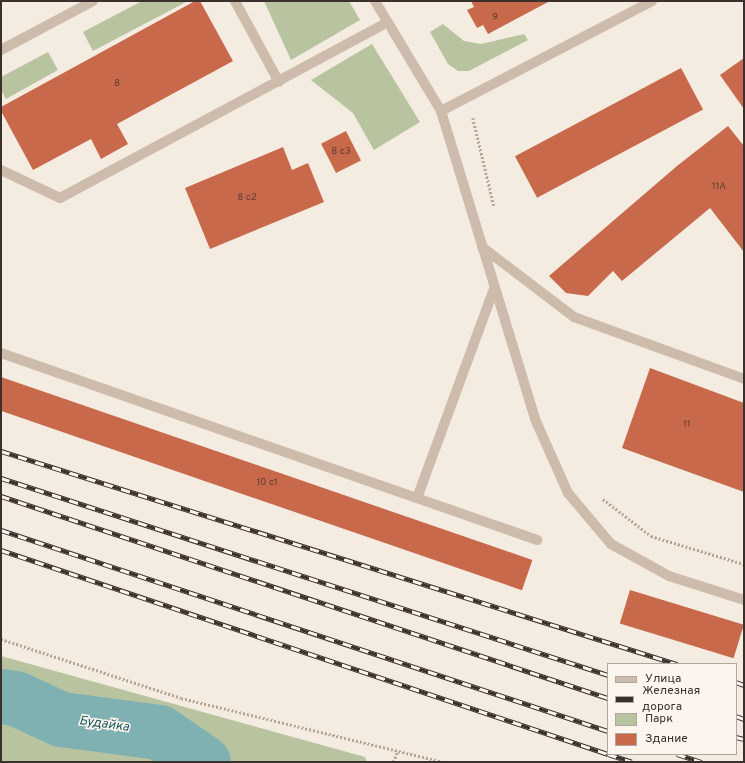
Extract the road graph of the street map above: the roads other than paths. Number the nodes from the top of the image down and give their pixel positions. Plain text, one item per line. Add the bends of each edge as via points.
1 (92, 1) edge
2 (235, 1) edge
3 (376, 1) edge
4 (652, 1) edge
5 (388, 22) junction
6 (1, 50) edge
7 (279, 82) junction
8 (441, 111) junction
9 (1, 170) edge
10 (482, 247) junction
11 (494, 289) junction
12 (1, 353) edge
13 (744, 379) edge
14 (417, 498) junction
15 (537, 540) dead end
16 (744, 600) edge

1 - 6 street
2 - 7 street
3 - 5 street
4 - 8 street
5 - 7 street
5 - 8 street
7 - 9 street via 60,198
8 - 10 street
10 - 11 street
10 - 13 street via 574,318
11 - 14 street
11 - 16 street via 535,419 568,494 611,544 669,576
12 - 14 street
14 - 15 street

